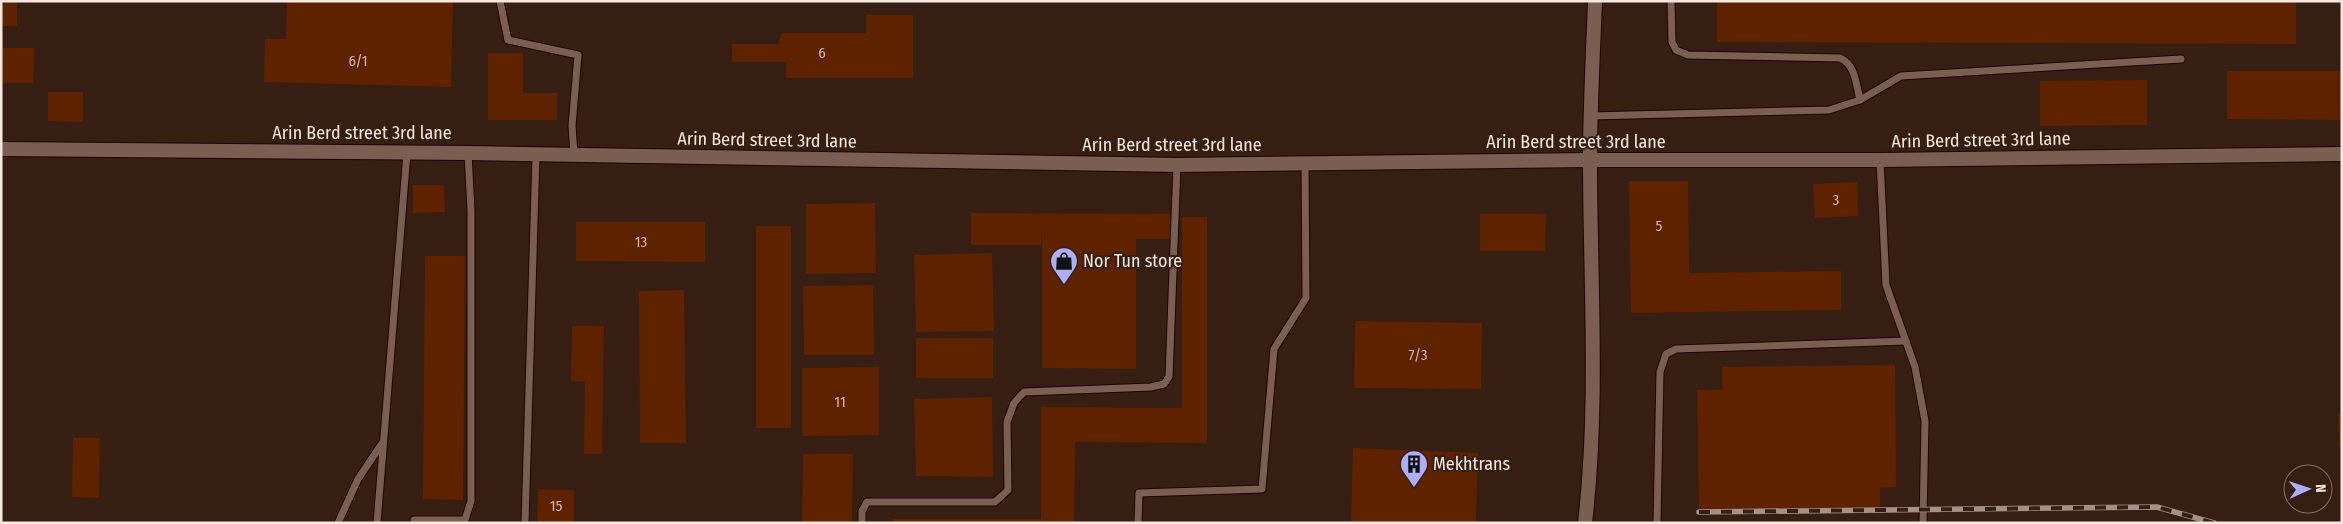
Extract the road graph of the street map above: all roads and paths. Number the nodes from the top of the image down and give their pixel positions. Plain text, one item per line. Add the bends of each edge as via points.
1 (500, 1) edge
2 (1595, 1) edge
3 (1671, 1) edge
4 (2181, 59) dead end
5 (1860, 100) junction
6 (1591, 116) junction
7 (1, 149) edge
8 (407, 153) junction
9 (468, 153) junction
10 (2342, 154) edge
11 (536, 155) junction
12 (574, 155) junction
13 (1590, 160) junction
14 (1880, 160) junction
15 (1305, 163) junction
16 (1177, 165) junction
17 (1906, 341) junction
18 (384, 441) junction
19 (414, 520) dead end
20 (338, 523) edge
21 (377, 523) edge
22 (526, 523) edge
23 (862, 523) edge
24 (1138, 523) edge
25 (1585, 523) edge
26 (1657, 523) edge
27 (1922, 523) edge

1 - 12 lane via 508,40 578,55 572,126
2 - 6 street
3 - 5 lane via 1672,42 1676,50 1688,55 1840,58 1852,68
4 - 5 lane via 1901,76
5 - 6 lane via 1829,110
6 - 13 street
7 - 8 street, Arin Berd street 3rd lane
8 - 9 street, Arin Berd street 3rd lane
8 - 18 lane
9 - 11 street, Arin Berd street 3rd lane
9 - 19 lane via 471,501 465,520
10 - 14 street, Arin Berd street 3rd lane
11 - 12 street, Arin Berd street 3rd lane
11 - 22 lane
12 - 16 street, Arin Berd street 3rd lane
13 - 14 street, Arin Berd street 3rd lane
13 - 15 street, Arin Berd street 3rd lane
13 - 25 street via 1594,358 1590,484
14 - 17 lane via 1886,285
15 - 16 street, Arin Berd street 3rd lane
15 - 24 lane via 1306,298 1274,349 1262,489 1138,493
16 - 23 lane via 1169,376 1164,384 1024,392 1014,403 1006,422 1008,490 995,502 867,502 862,511
17 - 26 lane via 1676,349 1666,354 1660,372
17 - 27 lane via 1915,366 1925,421
18 - 20 lane via 358,479
18 - 21 lane

